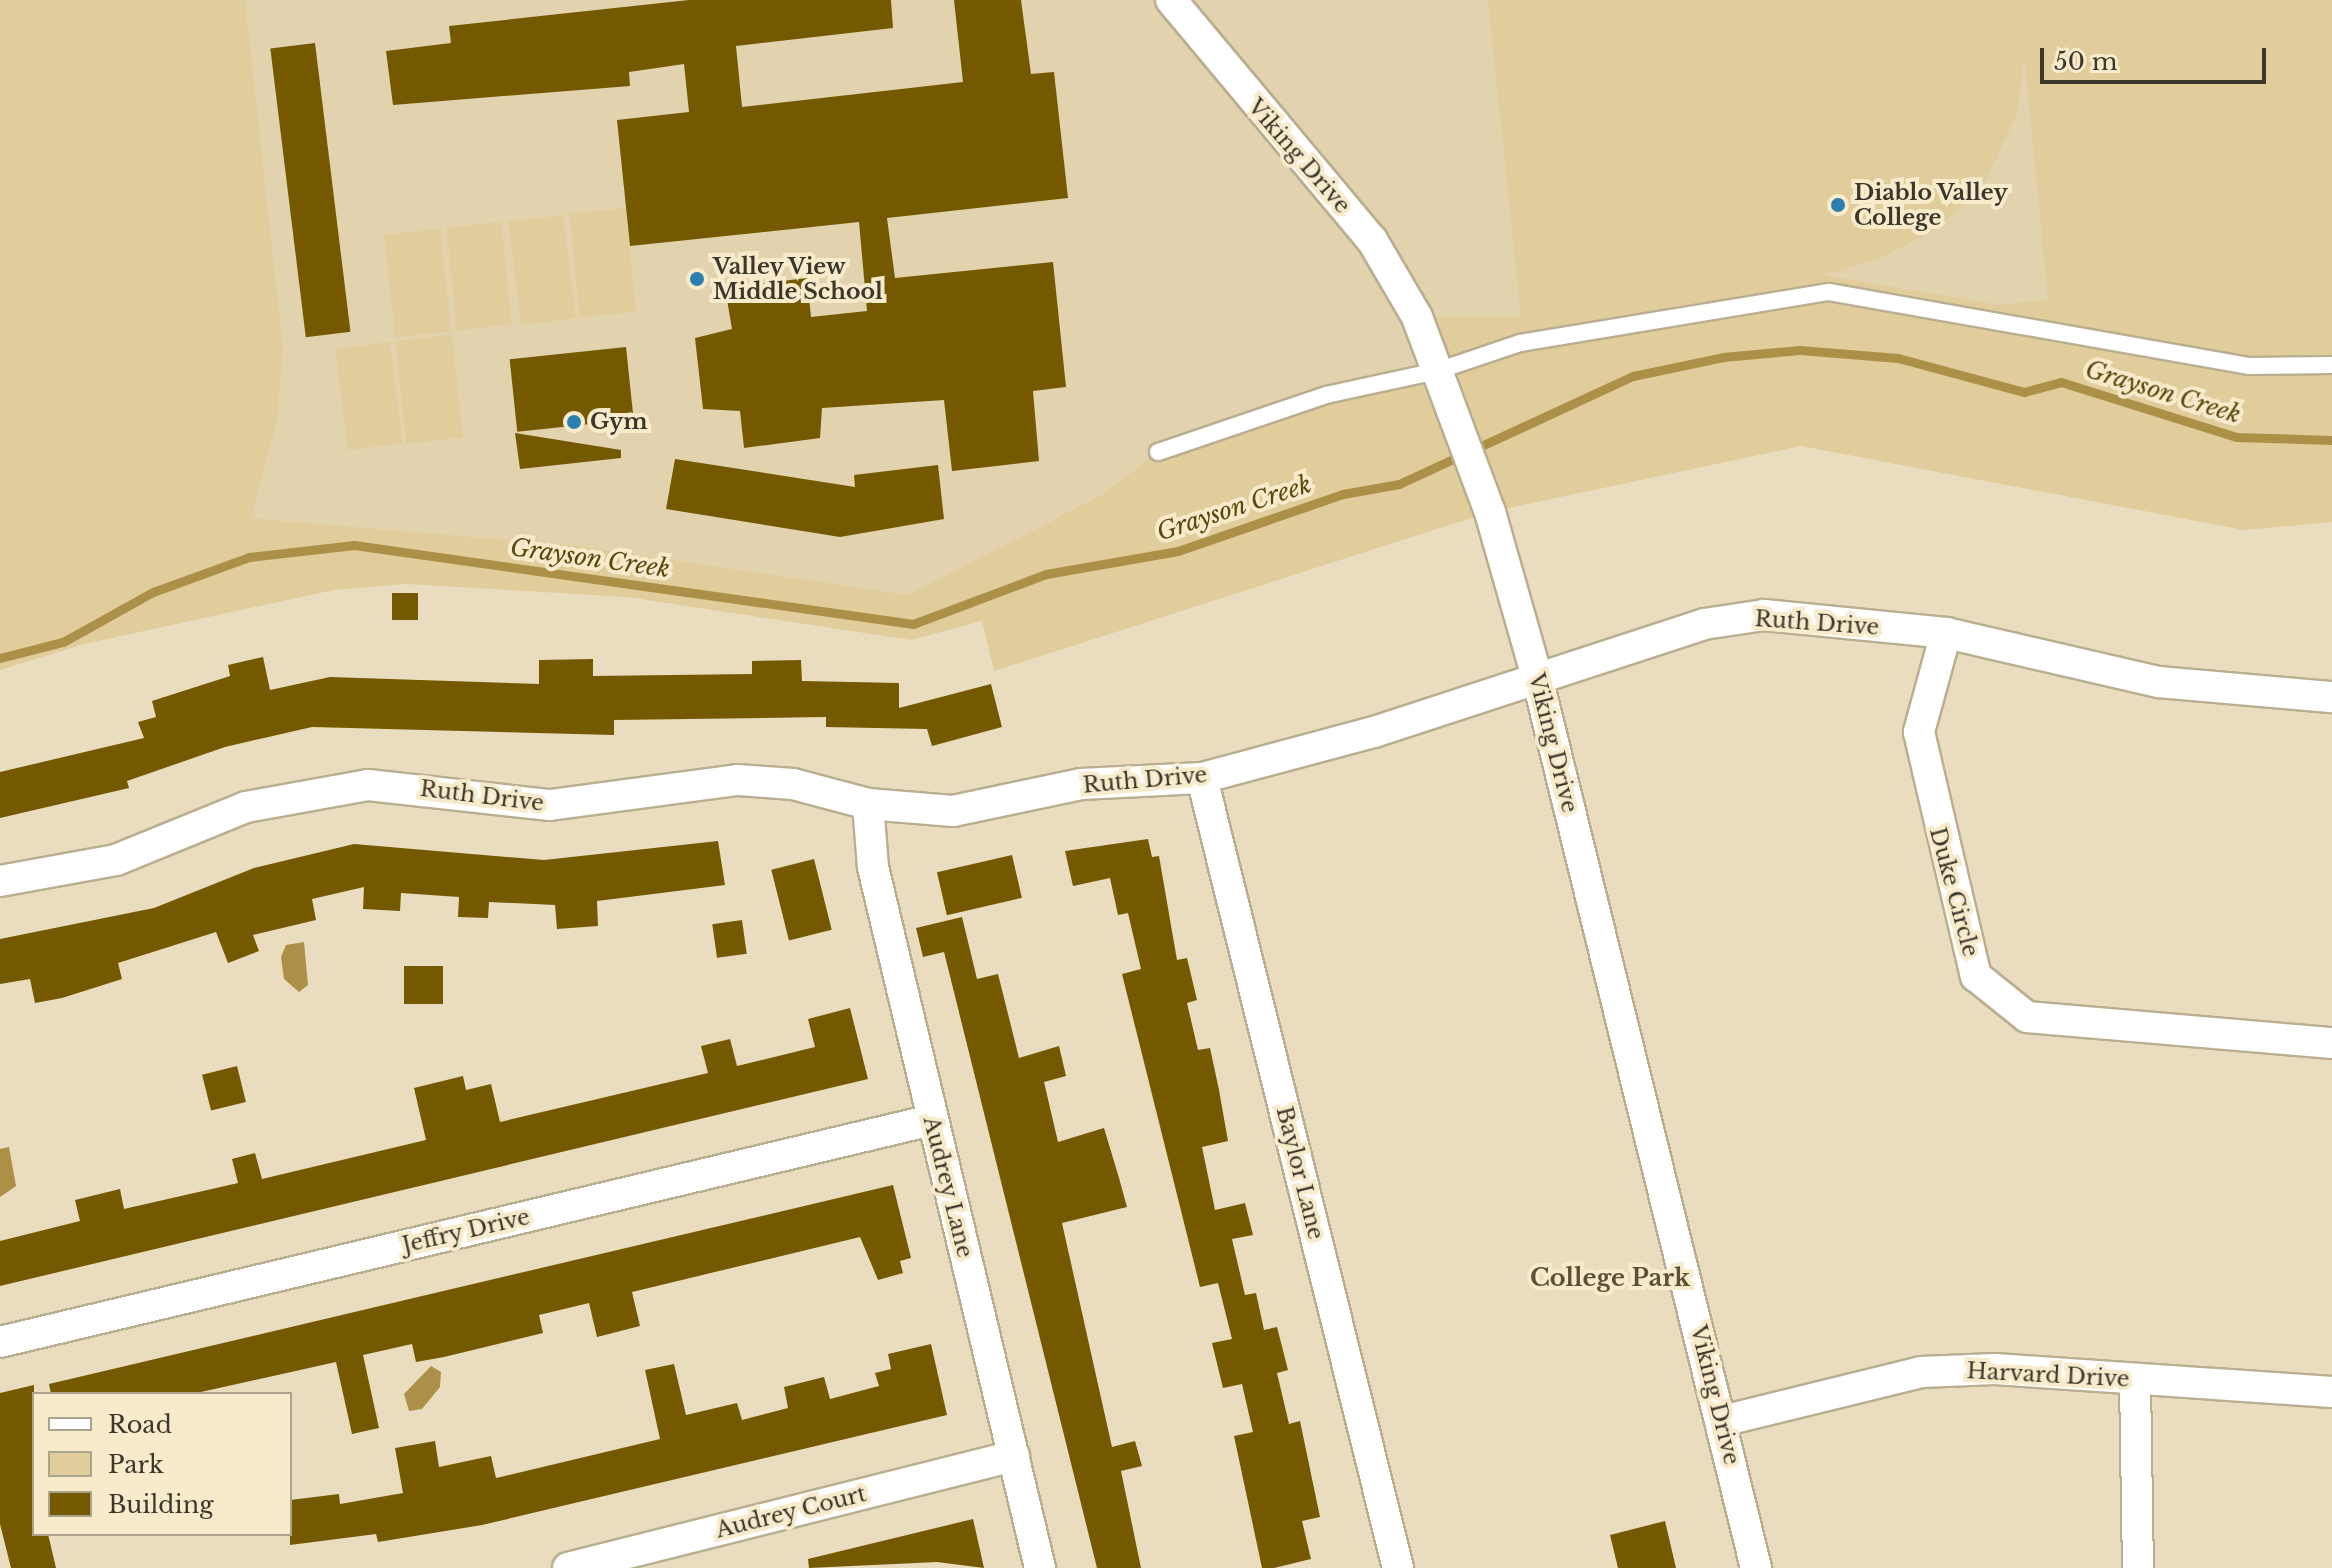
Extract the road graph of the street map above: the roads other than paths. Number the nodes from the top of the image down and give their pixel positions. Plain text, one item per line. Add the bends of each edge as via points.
1 (1171, 0) edge
2 (2332, 365) edge
3 (1440, 379) junction
4 (1158, 452) dead end
5 (1946, 633) junction
6 (1537, 677) junction
7 (2332, 697) edge
8 (1202, 778) junction
9 (868, 804) junction
10 (0, 881) edge
11 (2332, 1043) edge
12 (932, 1120) junction
13 (0, 1342) edge
14 (2135, 1380) junction
15 (2332, 1392) edge
16 (1722, 1421) junction
17 (1014, 1456) junction
18 (568, 1568) edge
19 (1040, 1568) edge
20 (1398, 1568) edge
21 (1756, 1568) edge
22 (2138, 1568) edge

1 - 3 street, Viking Drive via 1213,58 1372,240 1417,317
2 - 3 lane via 2250,366 1829,292 1520,343
3 - 4 lane via 1326,395
3 - 6 street, Viking Drive via 1490,512
5 - 6 street, Ruth Drive via 1764,615 1704,624
5 - 7 street, Ruth Drive via 2159,682
5 - 11 street, Duke Circle via 1919,732 1976,976 2027,1017
6 - 8 street, Ruth Drive via 1374,732
6 - 16 street, Viking Drive
8 - 9 street, Ruth Drive via 1081,784 953,811
8 - 20 street, Baylor Lane
9 - 10 street, Ruth Drive via 793,784 737,780 550,805 368,785 246,807 116,860
9 - 12 street, Audrey Lane via 873,867
12 - 13 street, Jeffry Drive
12 - 17 street, Audrey Lane
14 - 15 street, Harvard Drive
14 - 16 street, Harvard Drive via 1921,1372
14 - 22 street
16 - 21 street, Viking Drive
17 - 18 street, Audrey Court
17 - 19 street, Audrey Lane

